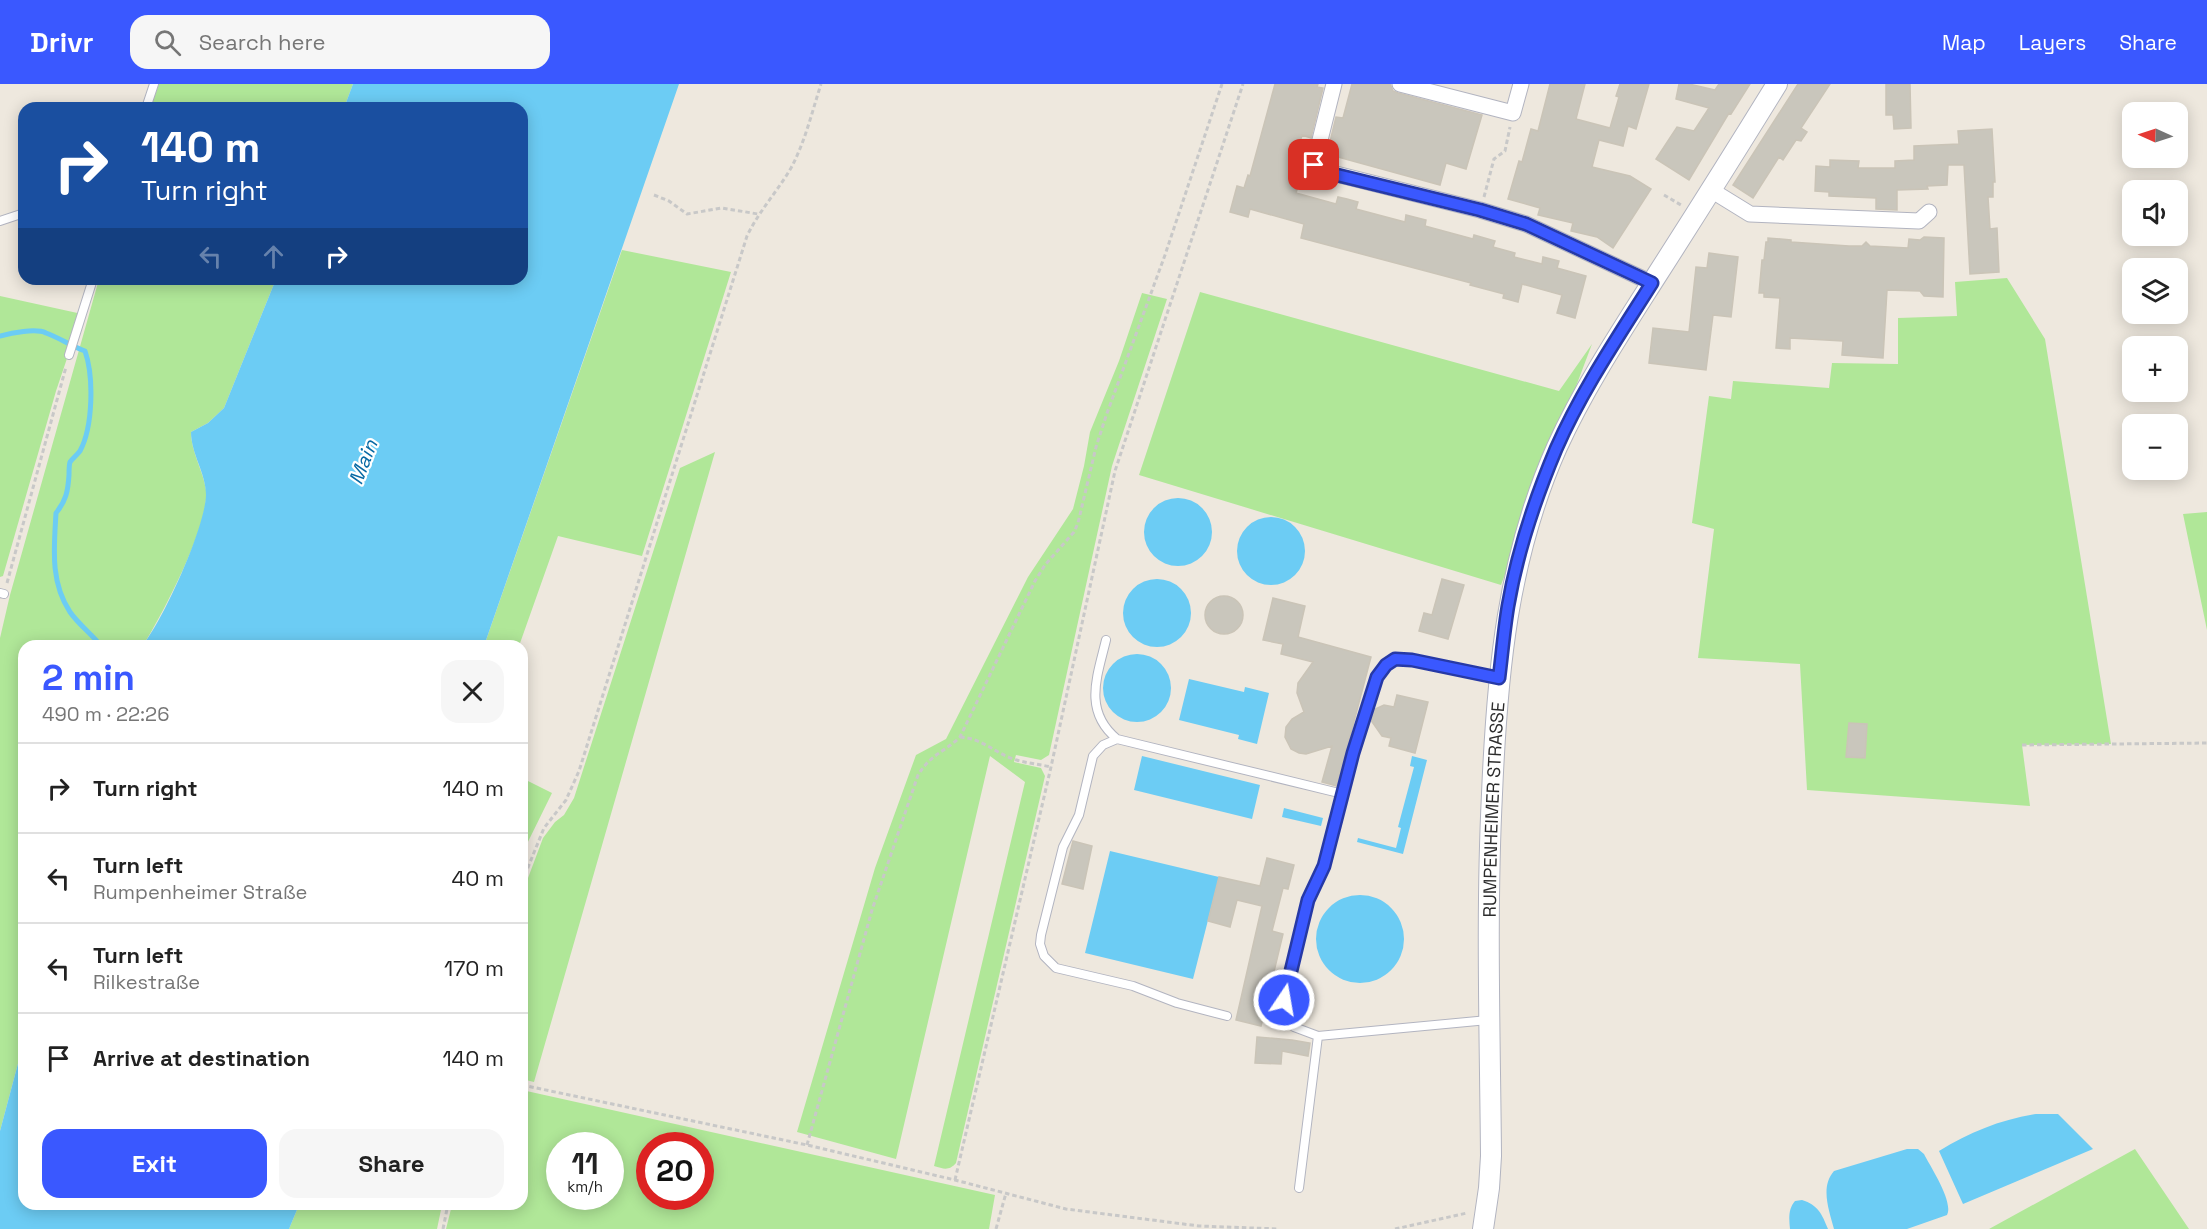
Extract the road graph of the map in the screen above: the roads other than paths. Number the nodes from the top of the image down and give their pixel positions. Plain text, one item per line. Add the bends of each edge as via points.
1 (154, 84) edge
2 (1334, 84) edge
3 (1400, 84) edge
4 (1521, 84) edge
5 (1778, 84) edge
6 (148, 102) edge
7 (1711, 190) junction
8 (1929, 212) dead end
9 (18, 215) edge
10 (0, 221) edge
11 (1652, 283) junction
12 (91, 285) edge
13 (69, 355) road end
14 (1106, 640) dead end
15 (1499, 678) junction
16 (1117, 739) junction
17 (1343, 794) junction
18 (1227, 1016) dead end
19 (1490, 1020) junction
20 (1318, 1036) junction
21 (1299, 1188) dead end
22 (1483, 1229) edge

1 - 6 lane
2 - 11 street via 1316,169 1526,224
3 - 4 street via 1513,113
5 - 7 street, RUMPENHEIMER STRASSE
7 - 8 street via 1750,214 1919,221
7 - 11 street, RUMPENHEIMER STRASSE
9 - 10 lane
11 - 15 street, RUMPENHEIMER STRASSE via 1586,389 1545,477 1508,605
12 - 13 lane
14 - 16 lane via 1095,707 1106,730
15 - 17 lane via 1412,660 1395,659 1386,665 1377,677
15 - 19 street, RUMPENHEIMER STRASSE via 1489,864
16 - 17 lane
16 - 18 lane via 1102,745 1094,756 1079,815 1063,847 1041,935 1041,950 1056,968 1133,986
17 - 20 lane via 1324,866 1308,900 1284,1000 1287,1019
19 - 20 lane
19 - 22 street, RUMPENHEIMER STRASSE via 1491,1156
20 - 21 lane

